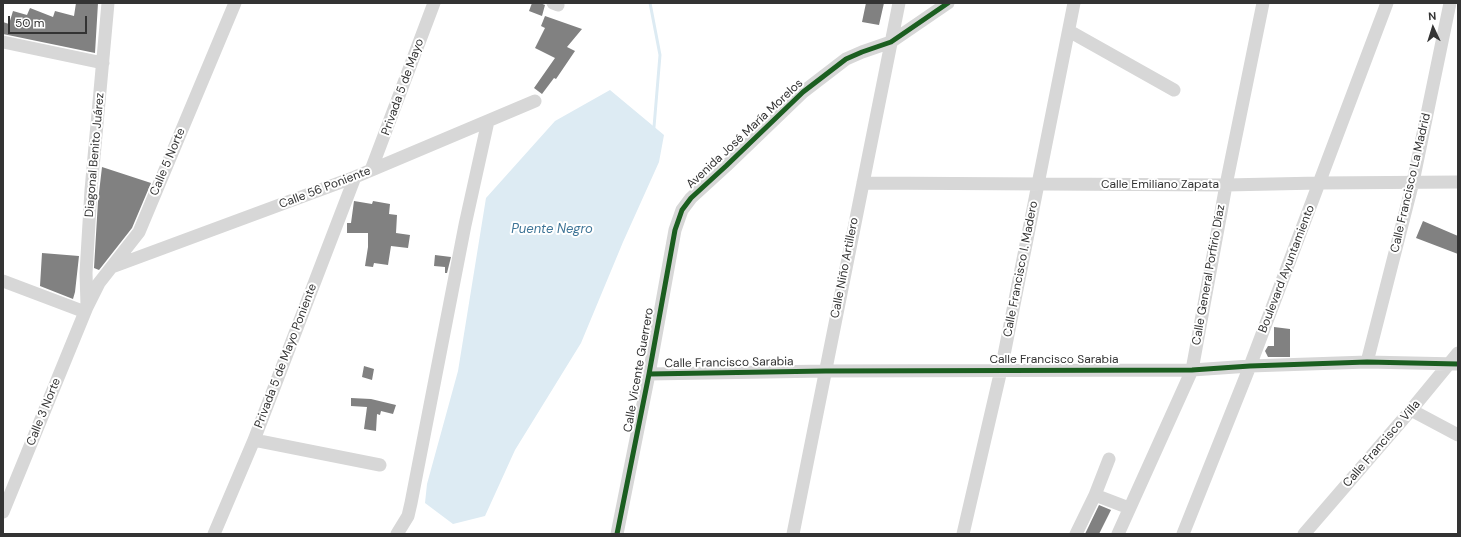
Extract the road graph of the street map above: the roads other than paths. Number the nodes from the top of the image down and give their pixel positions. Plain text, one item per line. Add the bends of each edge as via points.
1 (108, 3) edge
2 (236, 3) edge
3 (434, 3) edge
4 (899, 3) edge
5 (948, 3) edge
6 (1074, 3) edge
7 (1263, 3) edge
8 (1387, 3) edge
9 (1450, 3) edge
10 (1069, 31) junction
11 (3, 42) edge
12 (891, 42) junction
13 (102, 63) junction
14 (1174, 90) dead end
15 (535, 101) dead end
16 (488, 121) junction
17 (371, 170) junction
18 (355, 177) junction
19 (1413, 182) junction
20 (1458, 182) edge
21 (862, 183) junction
22 (1319, 183) junction
23 (1038, 184) junction
24 (1226, 185) junction
25 (682, 210) joint
26 (112, 267) junction
27 (3, 281) edge
28 (86, 309) junction
29 (1458, 353) edge
30 (1366, 362) junction
31 (1453, 364) edge
32 (1250, 366) junction
33 (1001, 370) junction
34 (1192, 370) junction
35 (825, 371) junction
36 (649, 374) junction
37 (1411, 410) junction
38 (1458, 435) edge
39 (254, 440) junction
40 (1109, 460) dead end
41 (380, 466) dead end
42 (1095, 495) junction
43 (1125, 506) junction
44 (3, 512) edge
45 (214, 534) edge
46 (397, 534) edge
47 (617, 534) edge
48 (793, 534) edge
49 (963, 534) edge
50 (1076, 534) edge
51 (1108, 534) edge
52 (1118, 534) edge
53 (1183, 534) edge
54 (1304, 534) edge

1 - 13 street, Diagonal Benito Juárez
2 - 26 street, Calle 5 Norte via 139,232
3 - 17 street, Privada 5 de Mayo
4 - 12 street, Calle Niño Artillero
5 - 12 street, Avenida José María Morelos
6 - 10 street, Calle Francisco I. Madero
7 - 24 street, Calle General Porfirio Díaz
8 - 22 street, Boulevard Ayuntamiento
9 - 19 street, Calle Francisco La Madrid
10 - 14 street
10 - 23 street, Calle Francisco I. Madero
11 - 13 street
12 - 21 street, Calle Niño Artillero
12 - 25 street, Avenida José María Morelos via 846,59 803,92 691,198
13 - 28 street, Diagonal Benito Juárez via 86,273
15 - 16 street, Calle 56 Poniente
16 - 17 street, Calle 56 Poniente
16 - 46 street via 411,503 408,516
17 - 18 street, Calle 56 Poniente
18 - 26 street, Calle 56 Poniente
18 - 39 street, Privada 5 de Mayo Poniente
19 - 20 street, Calle Emiliano Zapata
19 - 22 street, Calle Emiliano Zapata
19 - 30 street, Calle Francisco La Madrid
21 - 23 street, Calle Emiliano Zapata
21 - 35 street, Calle Niño Artillero
22 - 24 street, Calle Emiliano Zapata
22 - 32 street, Boulevard Ayuntamiento
23 - 24 street, Calle Emiliano Zapata
23 - 33 street, Calle Francisco I. Madero
24 - 34 street, Calle General Porfirio Díaz
25 - 36 street, Calle Vicente Guerrero via 675,230
26 - 28 street, Calle 5 Norte via 99,283
27 - 28 street
28 - 44 street, Calle 3 Norte
29 - 31 street, Calle Francisco Villa
30 - 31 street, Calle Francisco Sarabia
30 - 32 street, Calle Francisco Sarabia
31 - 37 street, Calle Francisco Villa
32 - 34 street, Calle Francisco Sarabia
32 - 53 street, Boulevard Ayuntamiento
33 - 34 street, Calle Francisco Sarabia
33 - 35 street, Calle Francisco Sarabia
33 - 49 street, Calle Francisco I. Madero
34 - 43 street, Calle General Porfirio Díaz
35 - 36 street, Calle Francisco Sarabia
35 - 48 street, Calle Niño Artillero
36 - 47 street, Calle Vicente Guerrero
37 - 38 street
37 - 54 street, Calle Francisco Villa
39 - 41 street
39 - 45 street, Privada 5 de Mayo Poniente
40 - 42 street
42 - 43 street
42 - 50 street
43 - 51 street
43 - 52 street, Calle General Porfirio Díaz

